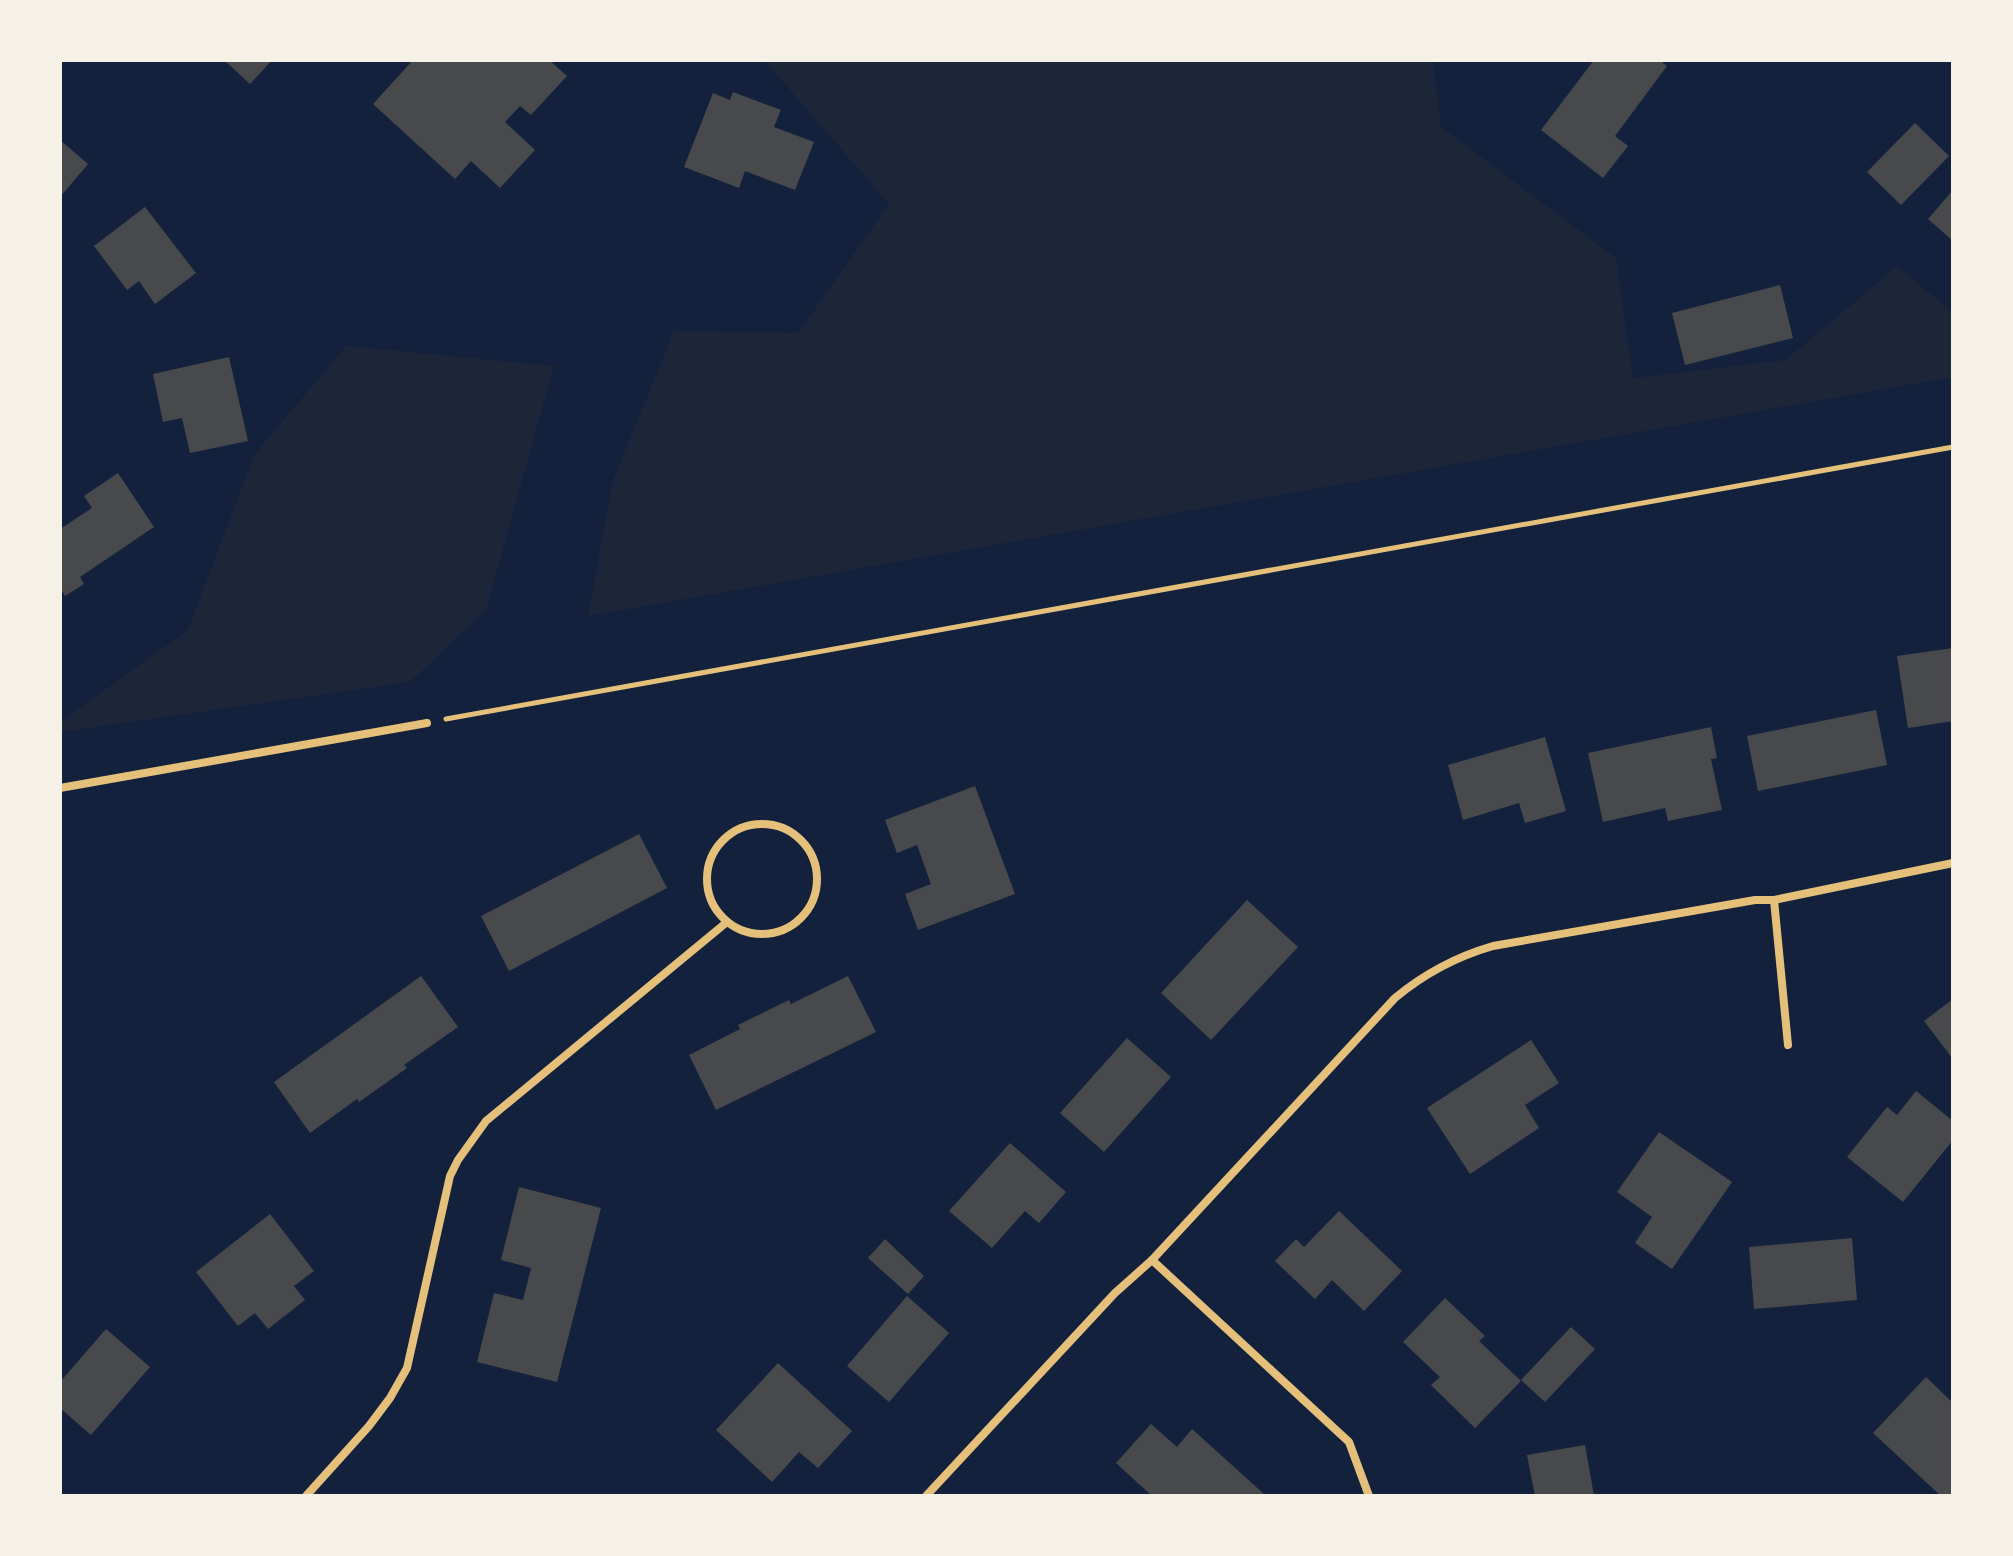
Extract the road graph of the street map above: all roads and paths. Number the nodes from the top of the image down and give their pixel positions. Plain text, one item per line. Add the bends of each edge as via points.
1 (1953, 447) edge
2 (427, 723) joint
3 (60, 788) edge
4 (1953, 863) edge
5 (1774, 900) junction
6 (727, 922) junction
7 (1788, 1045) dead end
8 (1152, 1260) junction
9 (306, 1496) edge
10 (926, 1496) edge
11 (1369, 1496) edge

1 - 2 path
2 - 3 street
4 - 5 street
5 - 7 street
5 - 8 street via 1493,946 1440,966 1395,998
6 - 6 street via 742,931 767,933 792,925 805,914 815,890 815,865 797,836 765,824 732,833 719,845 707,876 709,893
6 - 9 street via 486,1121 450,1176 407,1368 369,1426
8 - 10 street
8 - 11 street via 1349,1442

